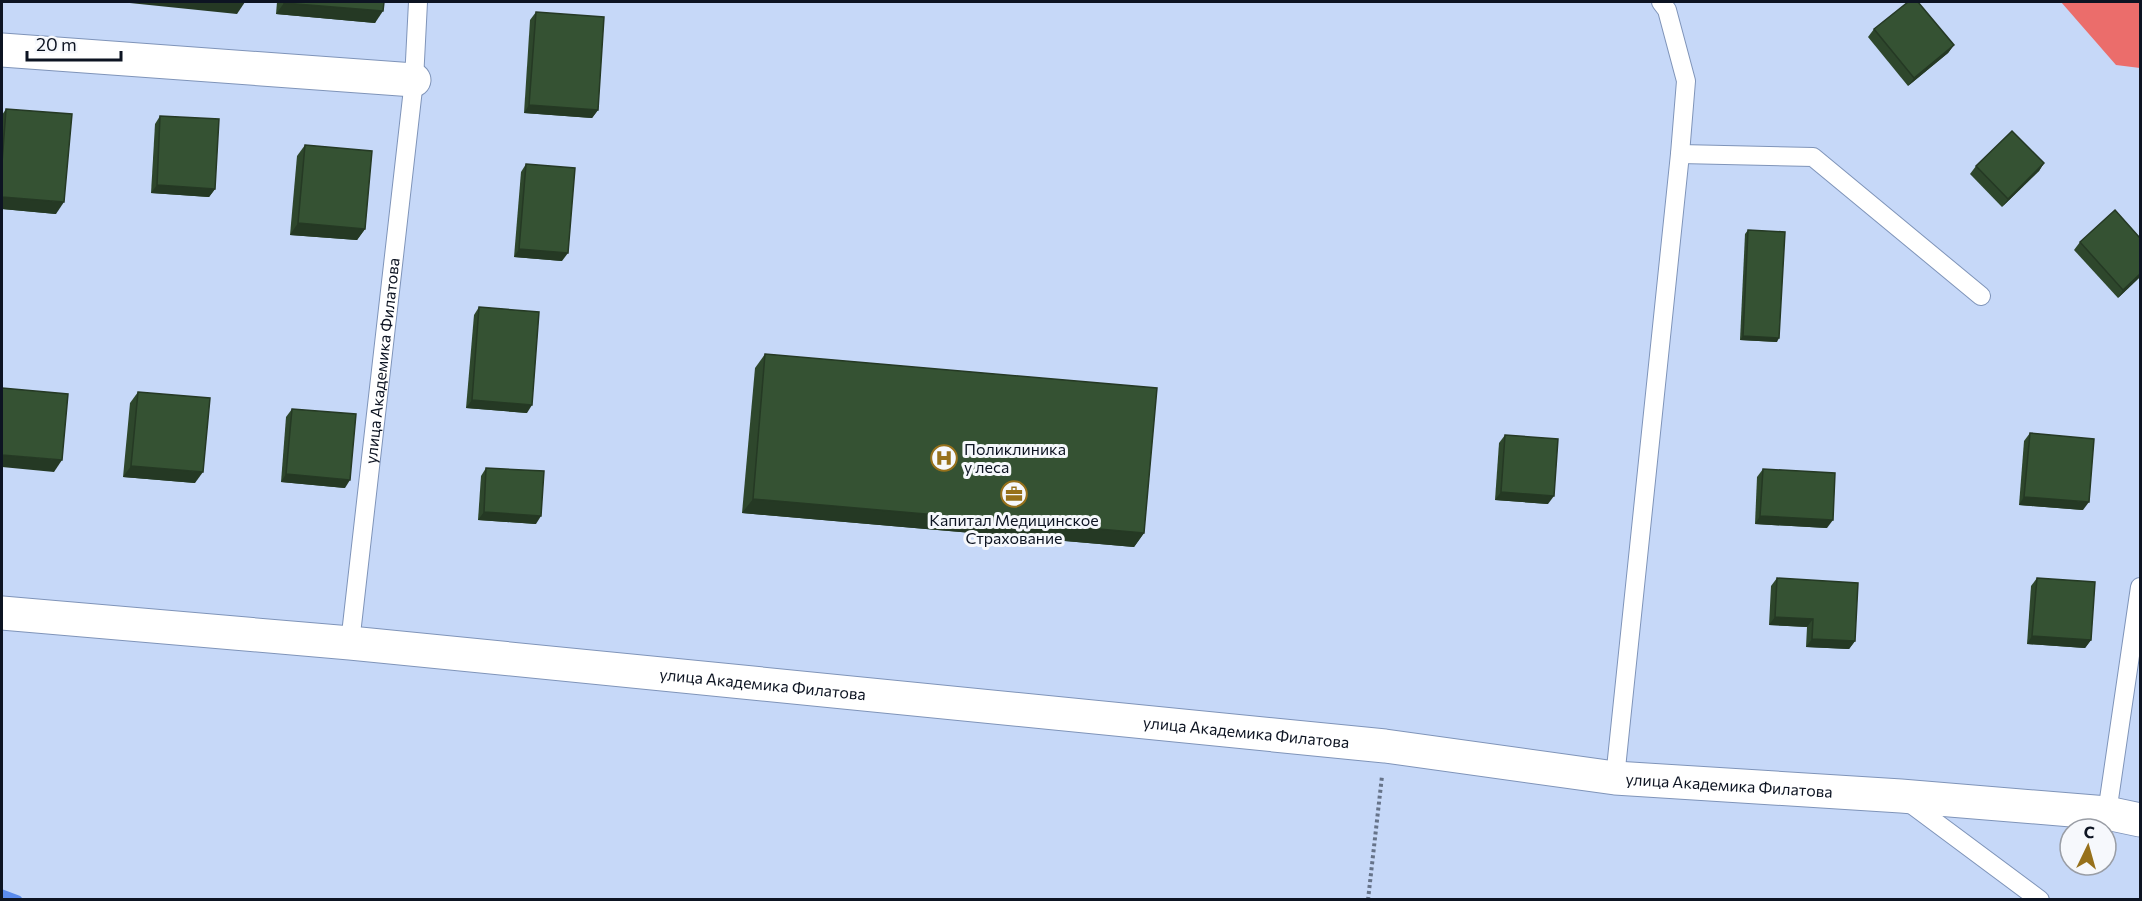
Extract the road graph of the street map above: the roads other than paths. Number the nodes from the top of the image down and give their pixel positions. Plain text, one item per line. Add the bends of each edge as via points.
1 (418, 2) edge
2 (1661, 2) edge
3 (2, 50) edge
4 (414, 80) junction
5 (1680, 154) junction
6 (1981, 296) dead end
7 (2140, 587) edge
8 (2, 613) edge
9 (350, 643) junction
10 (1615, 778) junction
11 (1901, 796) junction
12 (2107, 813) junction
13 (2140, 820) edge
14 (2040, 900) edge

1 - 4 lane, улица Академика Филатова
2 - 5 lane via 1667,10 1686,81
3 - 4 street
4 - 9 lane, улица Академика Филатова
5 - 6 lane via 1813,158
5 - 10 lane
7 - 12 lane
8 - 9 street, улица Академика Филатова
9 - 10 street, улица Академика Филатова via 1385,746
10 - 11 street, улица Академика Филатова
11 - 12 street, улица Академика Филатова
11 - 14 lane
12 - 13 street, улица Академика Филатова

